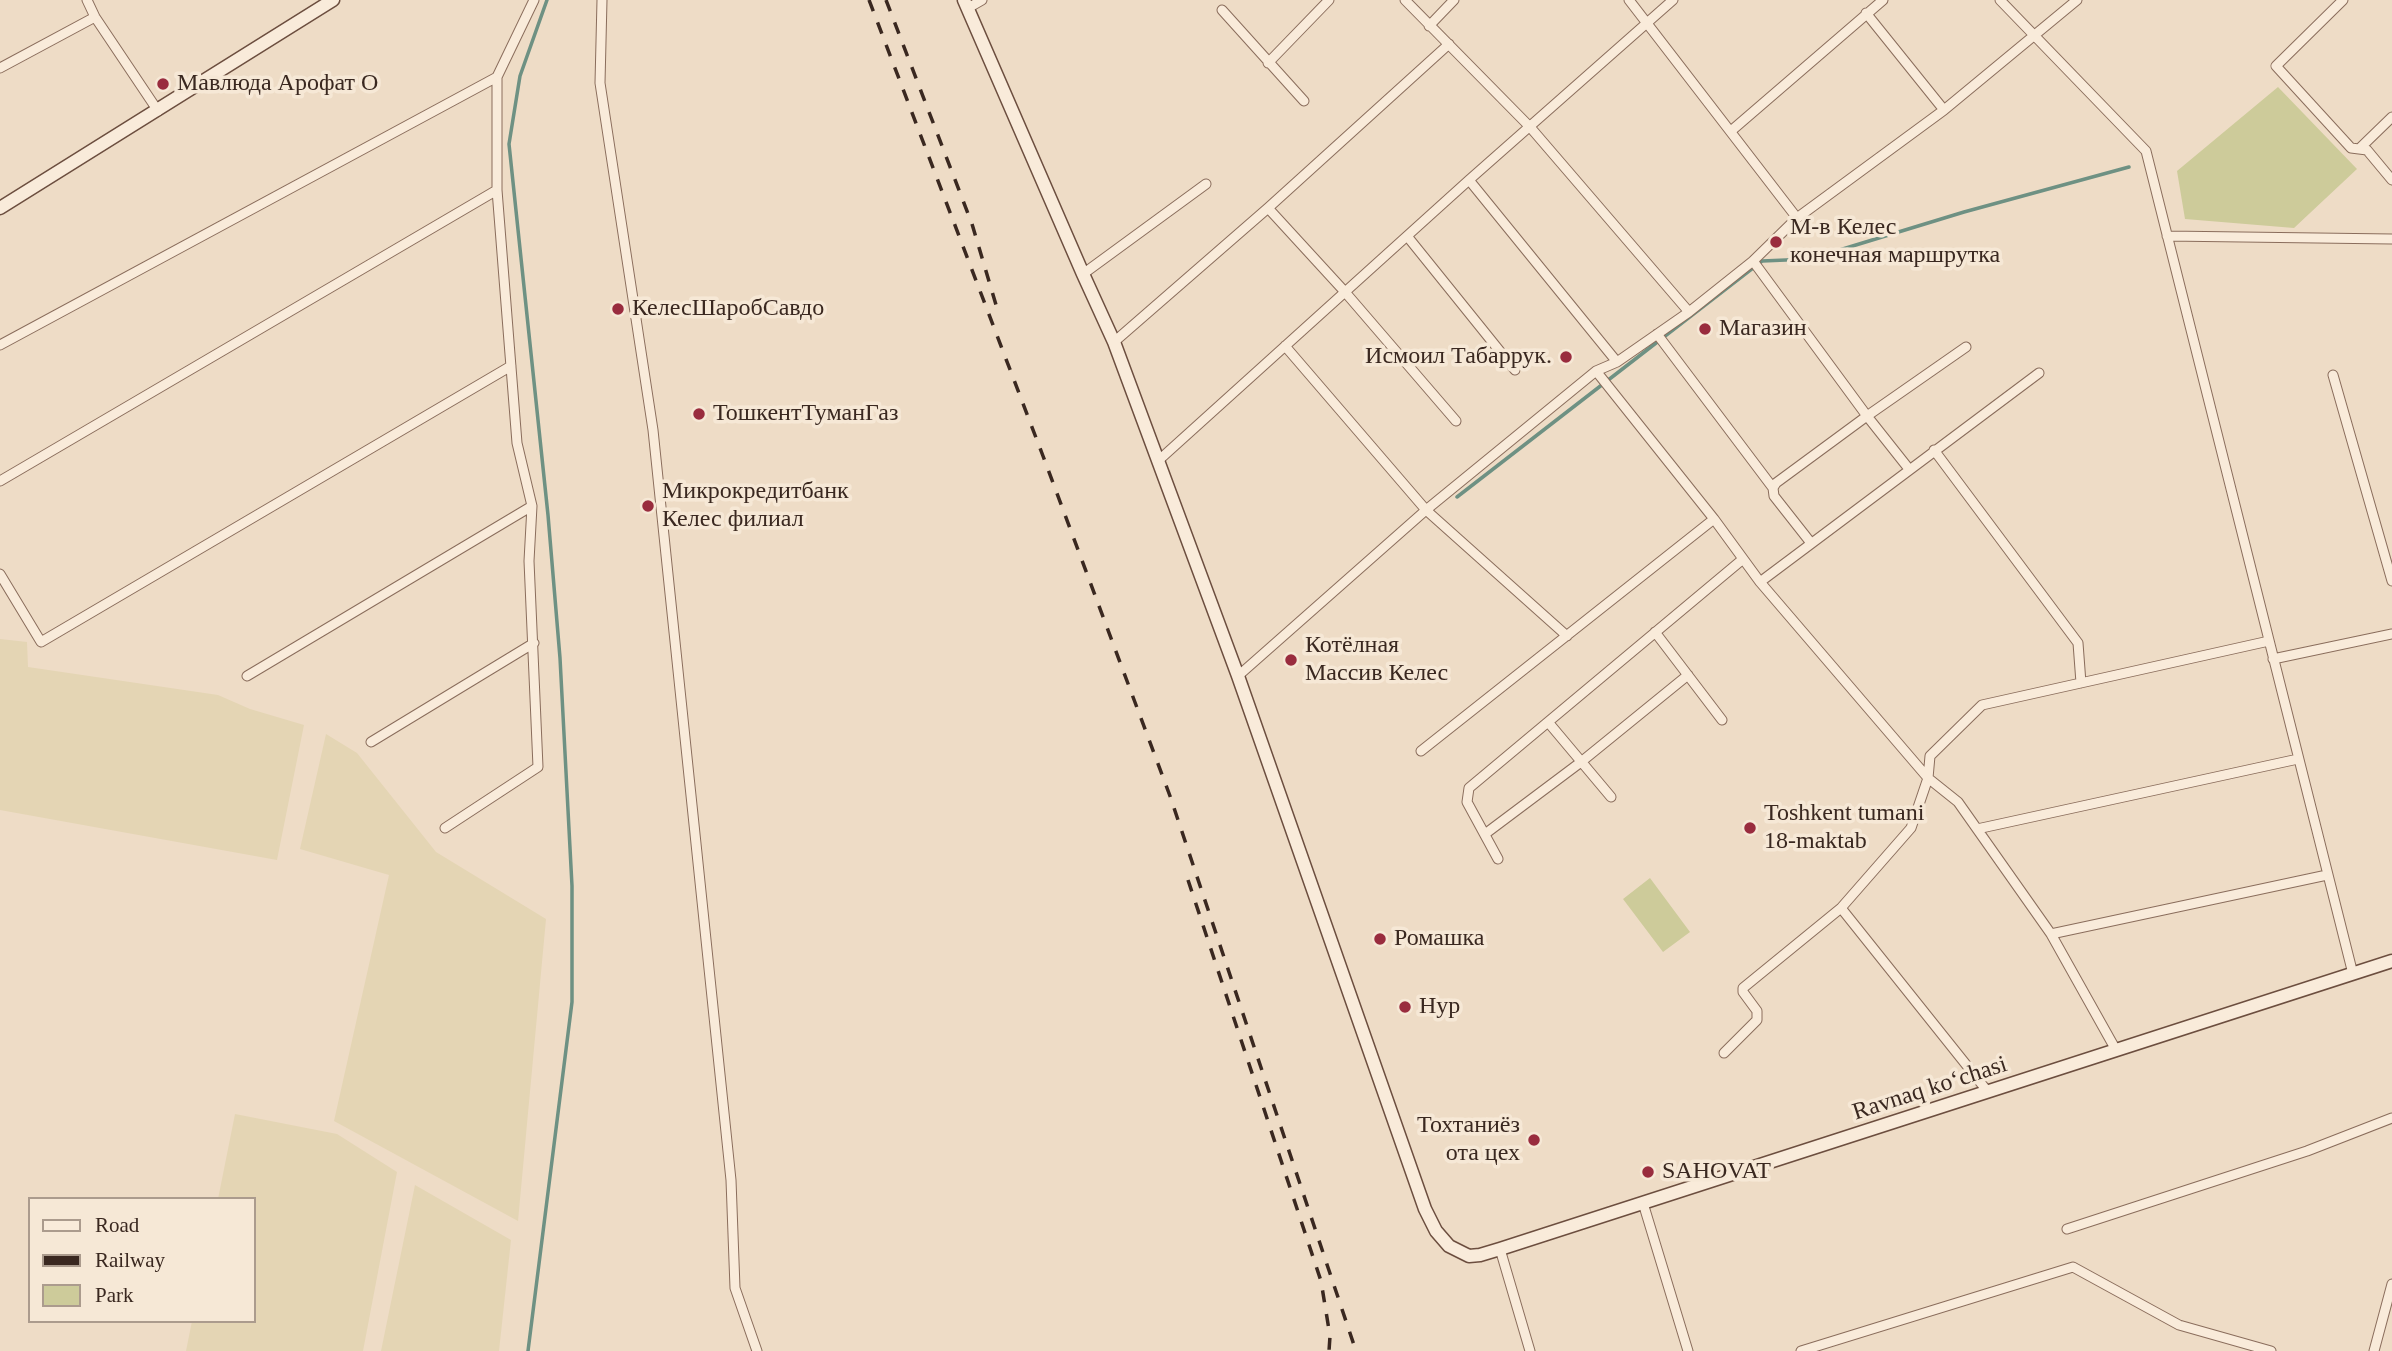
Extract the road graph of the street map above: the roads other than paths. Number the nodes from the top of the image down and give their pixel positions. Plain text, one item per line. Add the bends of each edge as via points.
1 (87, 0) edge
2 (333, 0) edge
3 (534, 0) edge
4 (602, 0) edge
5 (982, 0) edge
6 (1329, 0) edge
7 (1405, 0) edge
8 (1454, 0) edge
9 (1629, 0) edge
10 (1673, 0) edge
11 (1883, 0) edge
12 (2000, 0) edge
13 (2077, 0) edge
14 (2343, 0) edge
15 (966, 4) edge
16 (1222, 10) dead end
17 (1866, 13) junction
18 (95, 17) junction
19 (1648, 22) junction
20 (1429, 26) junction
21 (2034, 36) junction
22 (1449, 44) junction
23 (1268, 63) junction
24 (0, 68) edge
25 (497, 77) junction
26 (1304, 101) dead end
27 (158, 110) junction
28 (1944, 110) junction
29 (2392, 117) edge
30 (1530, 127) junction
31 (1731, 131) junction
32 (2359, 149) junction
33 (1469, 180) junction
34 (2392, 180) edge
35 (1206, 184) dead end
36 (497, 190) junction
37 (0, 208) edge
38 (1268, 208) junction
39 (1797, 218) junction
40 (1407, 236) junction
41 (2167, 236) junction
42 (2392, 239) edge
43 (1753, 261) junction
44 (1083, 274) junction
45 (1345, 292) junction
46 (1689, 312) junction
47 (1657, 334) junction
48 (1114, 342) junction
49 (0, 345) edge
50 (1285, 346) junction
51 (1966, 347) dead end
52 (1617, 362) junction
53 (511, 366) junction
54 (1516, 370) dead end
55 (1596, 371) junction
56 (2039, 373) dead end
57 (2333, 375) dead end
58 (1867, 416) junction
59 (1456, 421) dead end
60 (1934, 450) junction
61 (1159, 460) junction
62 (1909, 469) junction
63 (0, 481) edge
64 (1773, 488) junction
65 (532, 506) junction
66 (1426, 510) junction
67 (1714, 519) junction
68 (1811, 543) junction
69 (1743, 559) junction
70 (0, 574) edge
71 (2392, 581) edge
72 (1760, 582) junction
73 (1656, 632) junction
74 (2392, 634) edge
75 (1567, 636) junction
76 (2269, 641) junction
77 (534, 643) junction
78 (2273, 659) junction
79 (1688, 675) junction
80 (247, 676) dead end
81 (1238, 676) junction
82 (2081, 683) junction
83 (1722, 720) dead end
84 (1548, 722) junction
85 (371, 742) dead end
86 (1421, 751) dead end
87 (2298, 759) junction
88 (1581, 762) junction
89 (1928, 778) junction
90 (1611, 797) dead end
91 (445, 828) dead end
92 (1977, 829) junction
93 (1485, 834) junction
94 (1498, 859) dead end
95 (2328, 874) junction
96 (1840, 908) junction
97 (2050, 934) junction
98 (2392, 961) edge
99 (2353, 974) junction
100 (2116, 1050) junction
101 (1724, 1054) dead end
102 (1988, 1092) junction
103 (2392, 1118) edge
104 (1643, 1203) junction
105 (2067, 1229) dead end
106 (1500, 1250) junction
107 (2392, 1284) edge
108 (2387, 1318) edge
109 (757, 1351) edge
110 (1530, 1351) edge
111 (1688, 1351) edge
112 (1801, 1351) edge
113 (2271, 1351) edge
114 (2374, 1351) edge

1 - 18 street
2 - 27 street
3 - 25 street
4 - 109 street via 600,83 653,430 731,1180 735,1288
5 - 15 street
6 - 23 street
7 - 20 street
8 - 20 street
9 - 19 street
10 - 19 street
11 - 17 street
12 - 21 street
13 - 21 street
14 - 32 street via 2276,66 2351,148
15 - 44 street
16 - 23 street
17 - 28 street
17 - 31 street
18 - 24 street
18 - 27 street
19 - 30 street
19 - 31 street
20 - 22 street
21 - 28 street
21 - 41 street via 2146,151
22 - 30 street
22 - 38 street
23 - 26 street
25 - 36 street
25 - 49 street
27 - 37 street
28 - 39 street
29 - 32 street
30 - 33 street
30 - 46 street
31 - 39 street
32 - 34 street via 2367,150
33 - 40 street
33 - 52 street
35 - 44 street
36 - 53 street
36 - 63 street
38 - 45 street
38 - 48 street
39 - 43 street
40 - 45 street
40 - 54 street
41 - 42 street
41 - 76 street
43 - 46 street
43 - 58 street
44 - 48 street
45 - 50 street
45 - 59 street
46 - 47 street
47 - 52 street
47 - 64 street
48 - 61 street
50 - 61 street
50 - 66 street
51 - 58 street
52 - 55 street
53 - 65 street via 517,443
53 - 70 street via 41,642
55 - 66 street
55 - 67 street
56 - 60 street
57 - 71 street
58 - 62 street
58 - 64 street
60 - 62 street
60 - 82 street via 2078,643
61 - 81 street
62 - 68 street
64 - 68 street via 1774,496
65 - 77 street via 529,561
65 - 80 street
66 - 75 street
66 - 81 street
67 - 69 street
67 - 75 street
68 - 72 street
69 - 72 street
69 - 73 street
72 - 89 street
73 - 79 street
73 - 84 street
74 - 78 street
75 - 86 street
76 - 78 street
76 - 82 street
77 - 85 street
77 - 91 street via 538,767
78 - 87 street
79 - 83 street
79 - 88 street
81 - 106 street, Ravnaq ko‘chasi via 1425,1209 1449,1246 1469,1256
82 - 89 street via 1982,705 1930,756
84 - 88 street
84 - 93 street via 1469,788 1468,802
87 - 92 street
87 - 95 street
88 - 90 street
88 - 93 street
89 - 92 street via 1958,802
89 - 96 street via 1911,828
92 - 97 street
93 - 94 street
95 - 97 street
95 - 99 street
96 - 101 street via 1743,988 1757,1011 1757,1020
96 - 102 street
97 - 100 street
98 - 99 street, Ravnaq ko‘chasi
99 - 100 street, Ravnaq ko‘chasi
100 - 102 street, Ravnaq ko‘chasi
102 - 104 street, Ravnaq ko‘chasi
103 - 105 street via 2307,1151
104 - 106 street, Ravnaq ko‘chasi
104 - 111 street
106 - 110 street
107 - 108 street
108 - 114 street
112 - 113 street via 2073,1267 2179,1325

